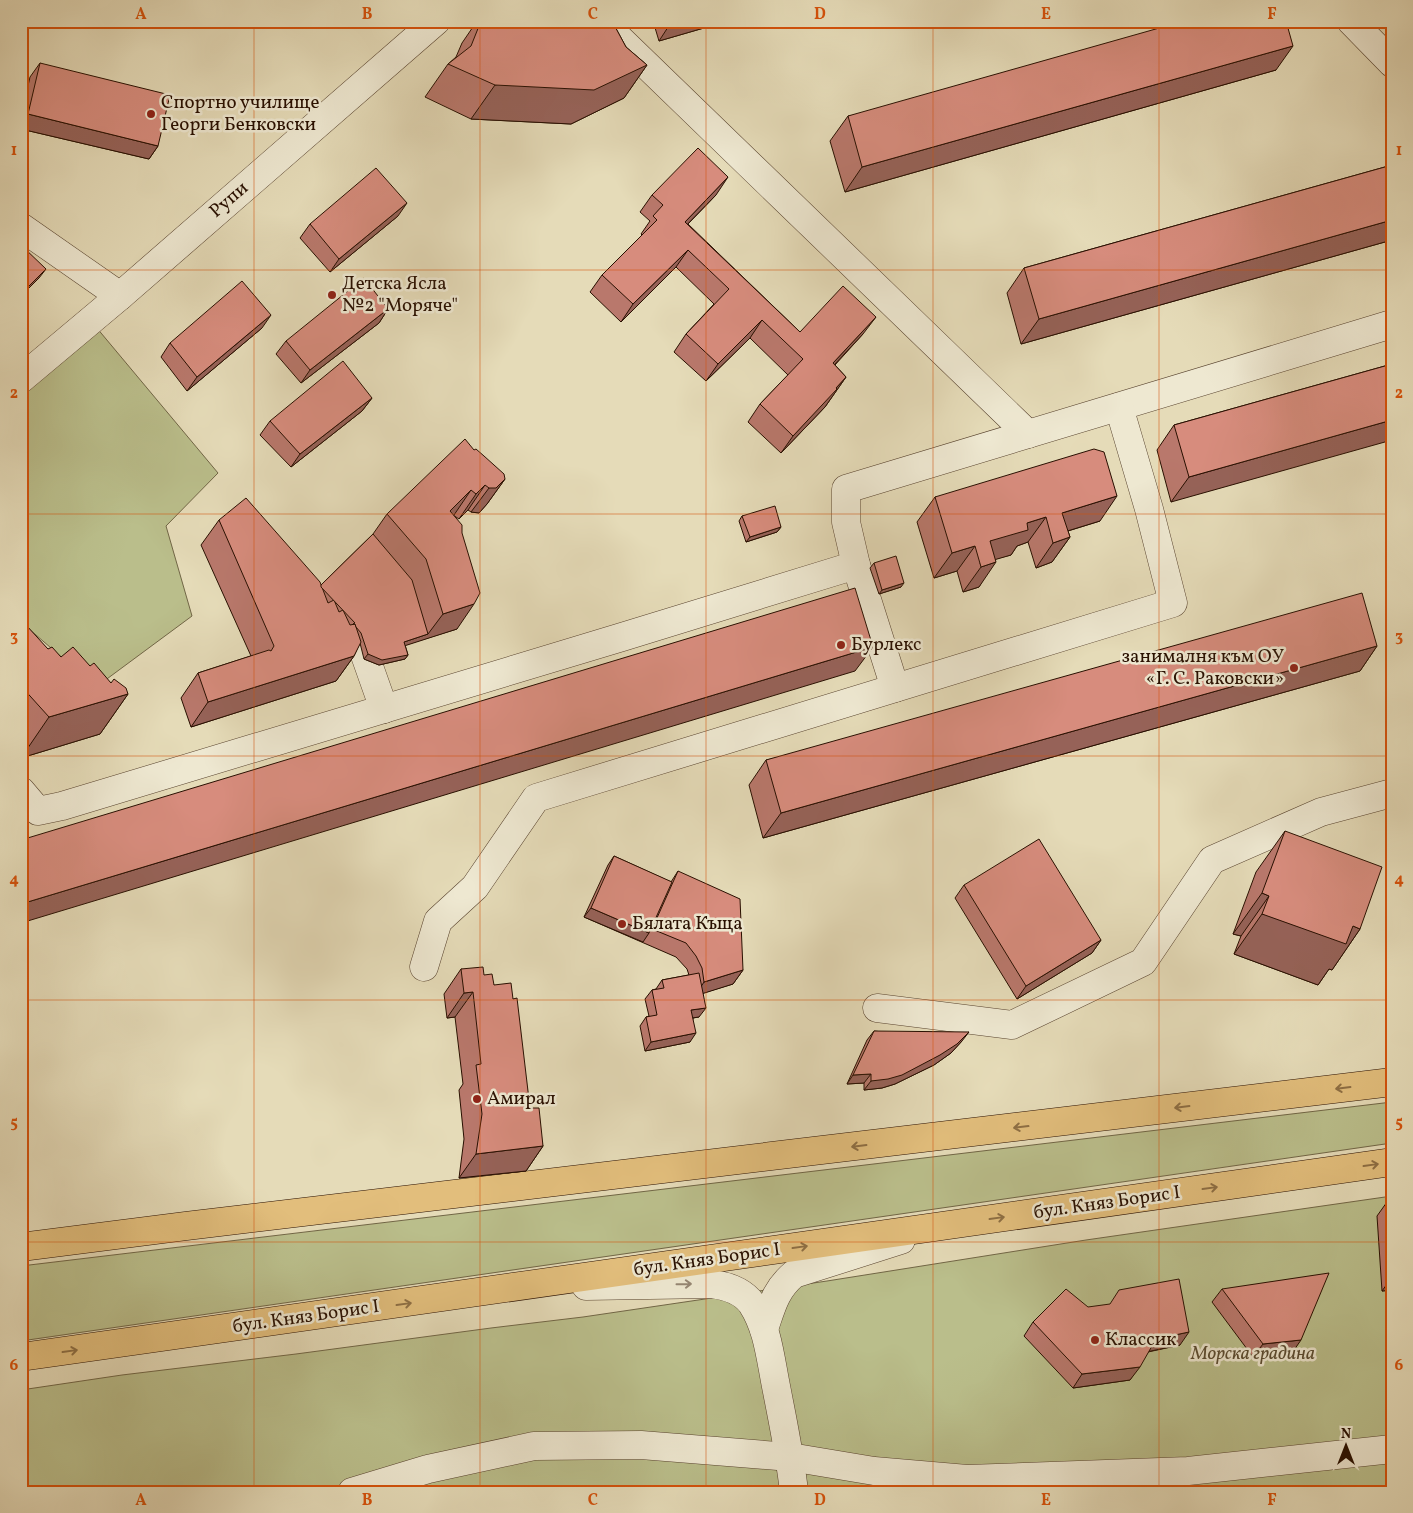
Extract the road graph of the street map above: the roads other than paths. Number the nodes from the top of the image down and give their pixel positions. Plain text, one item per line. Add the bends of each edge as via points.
1 (436, 21) edge
2 (601, 21) edge
3 (1351, 21) edge
4 (1392, 63) edge
5 (21, 227) edge
6 (120, 296) junction
7 (1392, 324) edge
8 (21, 379) edge
9 (1119, 407) junction
10 (1028, 434) junction
11 (856, 565) junction
12 (334, 610) edge
13 (895, 688) junction
14 (384, 709) junction
15 (21, 791) edge
16 (1392, 794) edge
17 (536, 798) junction
18 (508, 806) dead end
19 (424, 967) dead end
20 (877, 1008) dead end
21 (1392, 1082) edge
22 (1392, 1162) edge
23 (949, 1225) junction
24 (21, 1247) edge
25 (513, 1288) junction
26 (764, 1328) junction
27 (21, 1358) edge
28 (1392, 1449) edge
29 (790, 1457) junction
30 (967, 1485) edge
31 (352, 1492) edge
32 (794, 1492) edge

1 - 6 street, Рупи
2 - 10 street
3 - 4 street
5 - 6 street
6 - 8 street, Рупи
7 - 9 street
9 - 10 street
9 - 13 street via 1173,603
10 - 11 street via 846,489 846,522
11 - 13 street
11 - 14 street
12 - 14 street via 360,641
13 - 17 street
14 - 15 street via 62,806 38,811
16 - 20 street via 1321,812 1212,860 1143,962 1012,1025
17 - 18 street
17 - 19 street via 475,888 438,921
21 -> 24 main road
23 -> 22 main road, бул. Княз Борис I
25 -> 23 main road, бул. Княз Борис I
23 - 26 street via 794,1274 778,1290
25 -> 26 street via 701,1283 725,1286 751,1303
27 -> 25 main road, бул. Княз Борис I
26 - 29 street
28 - 30 street via 1188,1471
29 - 30 street
29 - 31 street via 641,1445 534,1446 428,1468
29 - 32 street

